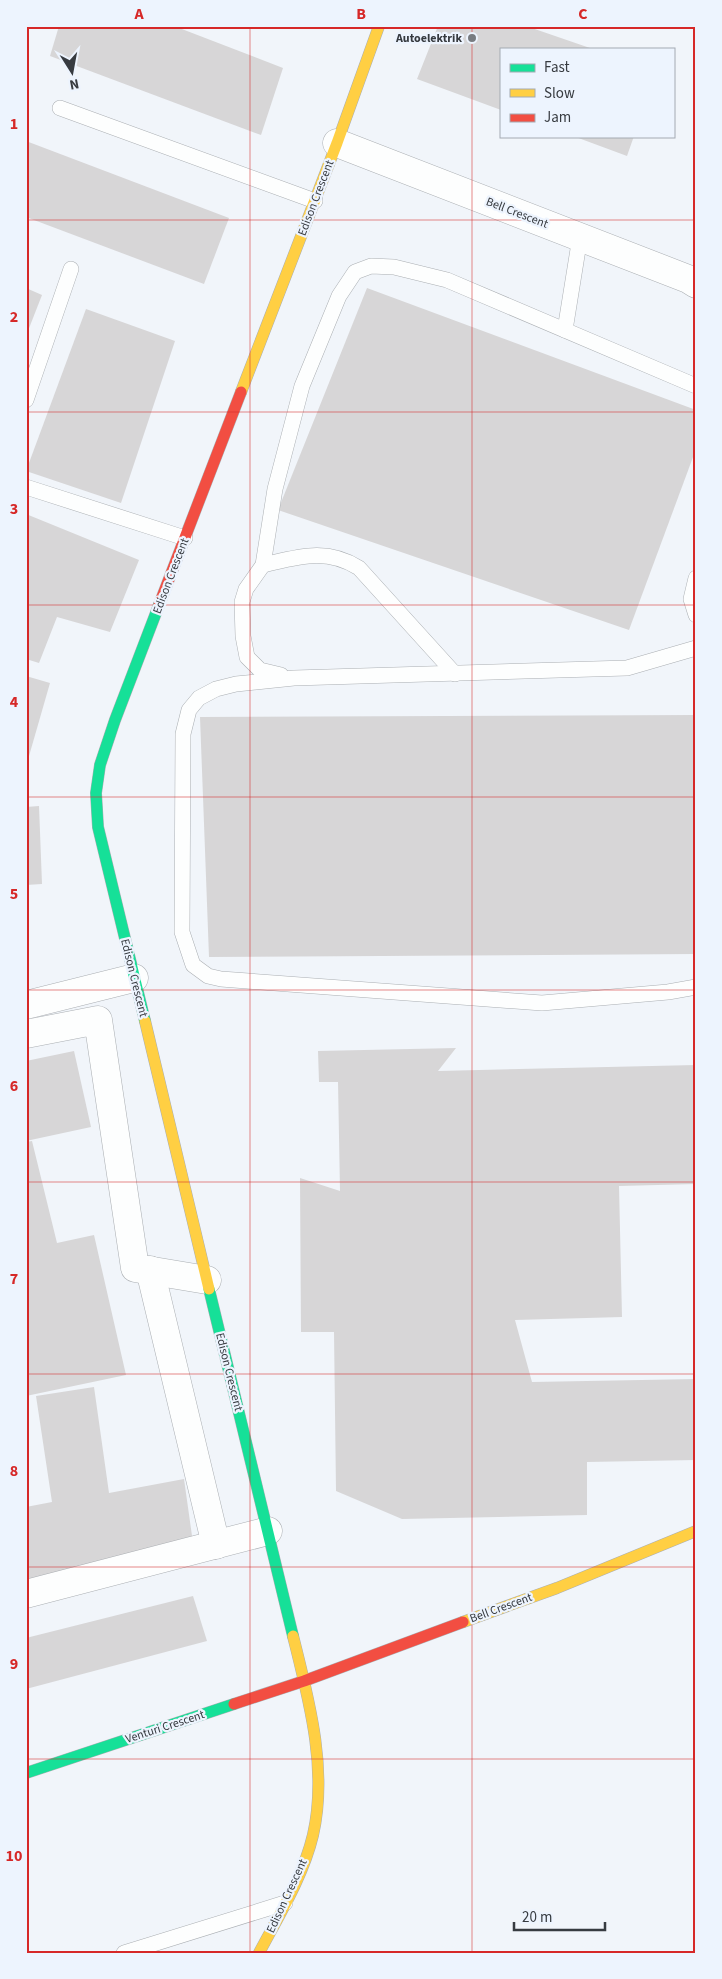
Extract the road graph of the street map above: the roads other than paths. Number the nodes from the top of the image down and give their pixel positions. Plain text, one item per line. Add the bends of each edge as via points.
1 (379, 26) edge
2 (60, 108) dead end
3 (337, 143) junction
4 (315, 201) junction
5 (580, 237) junction
6 (71, 269) dead end
7 (696, 284) edge
8 (564, 330) junction
9 (696, 386) edge
10 (26, 400) edge
11 (26, 487) edge
12 (185, 538) junction
13 (263, 565) junction
14 (696, 578) edge
15 (696, 615) edge
16 (696, 648) edge
17 (455, 674) junction
18 (294, 678) junction
19 (134, 978) junction
20 (696, 987) edge
21 (26, 1004) edge
22 (26, 1034) edge
23 (150, 1270) junction
24 (207, 1280) junction
25 (696, 1531) edge
26 (268, 1532) junction
27 (216, 1545) junction
28 (26, 1594) edge
29 (304, 1681) junction
30 (26, 1772) edge
31 (285, 1902) junction
32 (124, 1953) edge
33 (259, 1953) edge

1 - 3 street, Edison Crescent
2 - 4 lane
3 - 4 street, Edison Crescent
3 - 5 street, Bell Crescent
4 - 12 street, Edison Crescent
5 - 7 street, Bell Crescent
5 - 8 lane
6 - 10 lane
8 - 9 lane
8 - 13 lane via 447,280 394,267 371,266 356,272 339,296 302,386 275,490
11 - 12 lane
12 - 19 street, Edison Crescent via 112,729 100,765 96,793 98,827
13 - 17 lane via 308,555 346,560 359,568
13 - 18 lane via 246,589 242,602 242,636 247,657 260,670
14 - 15 lane via 691,599
16 - 17 lane via 627,668
17 - 18 lane
18 - 20 lane via 216,689 199,698 189,710 183,734 182,932 193,965 208,976 221,979 542,1003
19 - 21 street
19 - 24 street, Edison Crescent
22 - 23 street via 98,1020 136,1268
23 - 24 street
23 - 27 street
24 - 26 street, Edison Crescent
25 - 29 street, Bell Crescent via 557,1588
26 - 27 street
26 - 29 street, Edison Crescent
27 - 28 street
29 - 30 street, Venturi Crescent
29 - 31 street, Edison Crescent via 315,1743 316,1819 306,1858
31 - 32 lane
31 - 33 street, Edison Crescent

